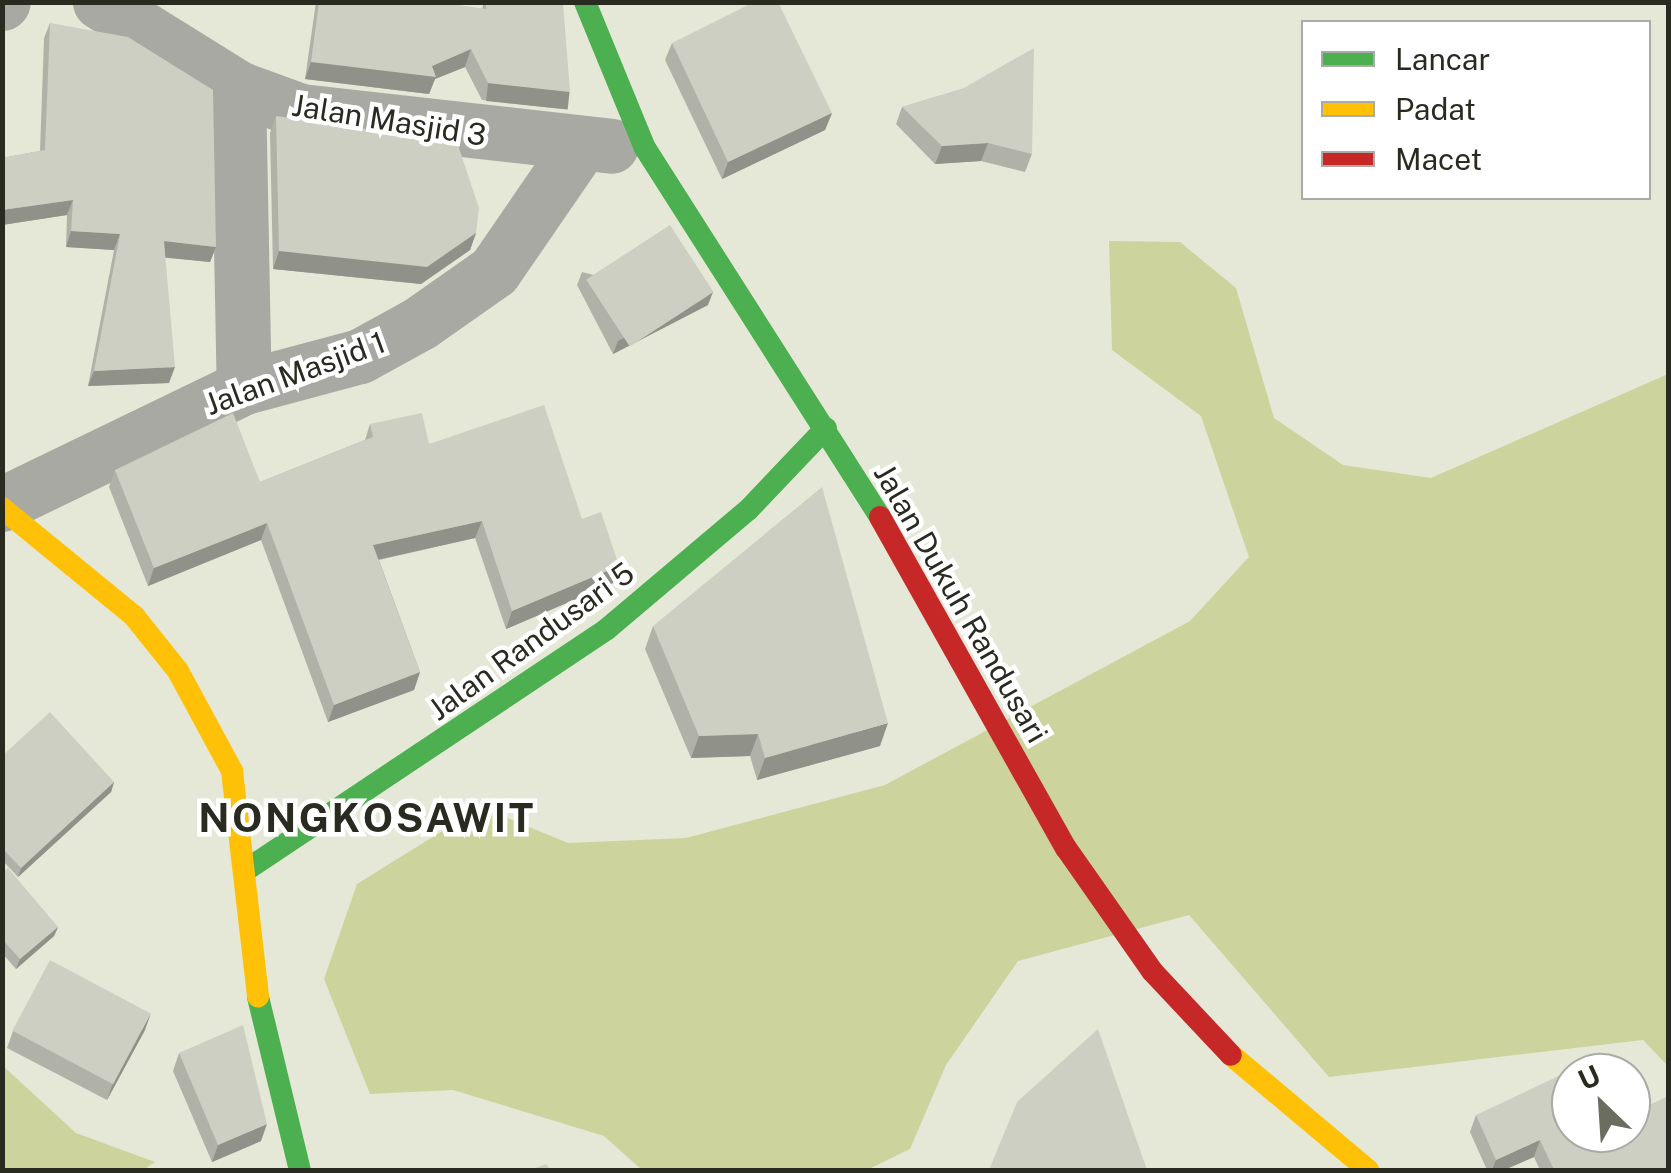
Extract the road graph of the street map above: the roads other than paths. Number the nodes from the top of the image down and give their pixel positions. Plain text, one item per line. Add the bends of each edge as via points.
1 (100, 2) edge
2 (585, 2) edge
3 (238, 88) junction
4 (582, 144) junction
5 (645, 148) junction
6 (244, 388) junction
7 (826, 428) junction
8 (2, 506) edge
9 (246, 870) junction
10 (300, 1170) edge
11 (1368, 1170) edge

1 - 3 street, Jalan Masjid 3
2 - 5 street, Jalan Dukuh Randusari
3 - 4 street, Jalan Masjid 3 via 301,111
3 - 6 street
4 - 5 street, Jalan Masjid 3
4 - 6 street, Jalan Masjid 1 via 479,282 360,356
5 - 7 street, Jalan Dukuh Randusari
6 - 8 street, Jalan Masjid 1
7 - 9 street, Jalan Randusari 5 via 748,510 607,629
7 - 11 street, Jalan Dukuh Randusari via 1066,848 1152,970 1247,1073
8 - 9 street via 78,562 178,671 232,772
9 - 10 street via 250,963

